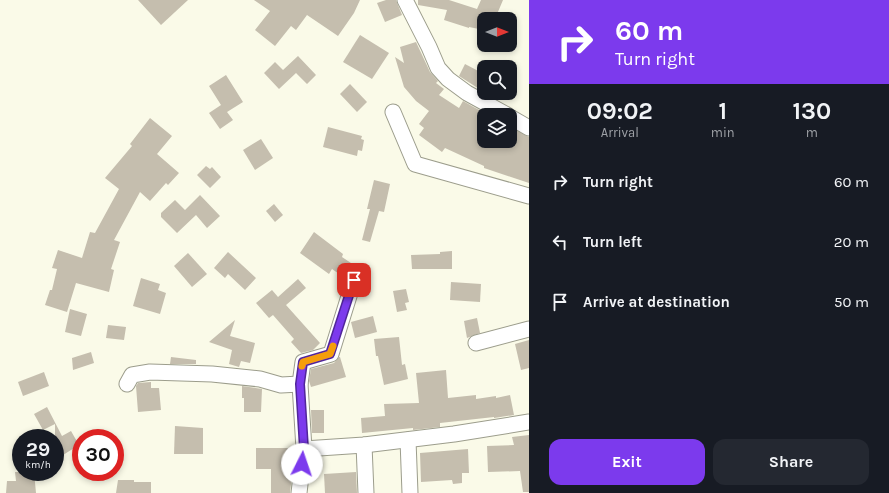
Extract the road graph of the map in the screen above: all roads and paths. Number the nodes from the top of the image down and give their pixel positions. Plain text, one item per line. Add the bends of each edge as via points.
1 (405, 0) edge
2 (494, 108) edge
3 (393, 112) dead end
4 (517, 121) edge
5 (529, 128) edge
6 (529, 196) edge
7 (354, 280) dead end
8 (529, 329) edge
9 (476, 343) dead end
10 (127, 384) dead end
11 (300, 384) junction
12 (529, 422) edge
13 (408, 440) junction
14 (364, 445) junction
15 (304, 449) junction
16 (299, 493) edge
17 (366, 493) edge
18 (410, 493) edge

1 - 2 street via 438,68 467,93
3 - 6 street via 415,164
4 - 5 street
7 - 11 street via 330,354 303,362
8 - 9 street
10 - 11 street via 132,376 150,372 237,376 281,385
11 - 15 street
12 - 13 street
13 - 14 street
13 - 18 street
14 - 15 street
14 - 17 street
15 - 16 street

